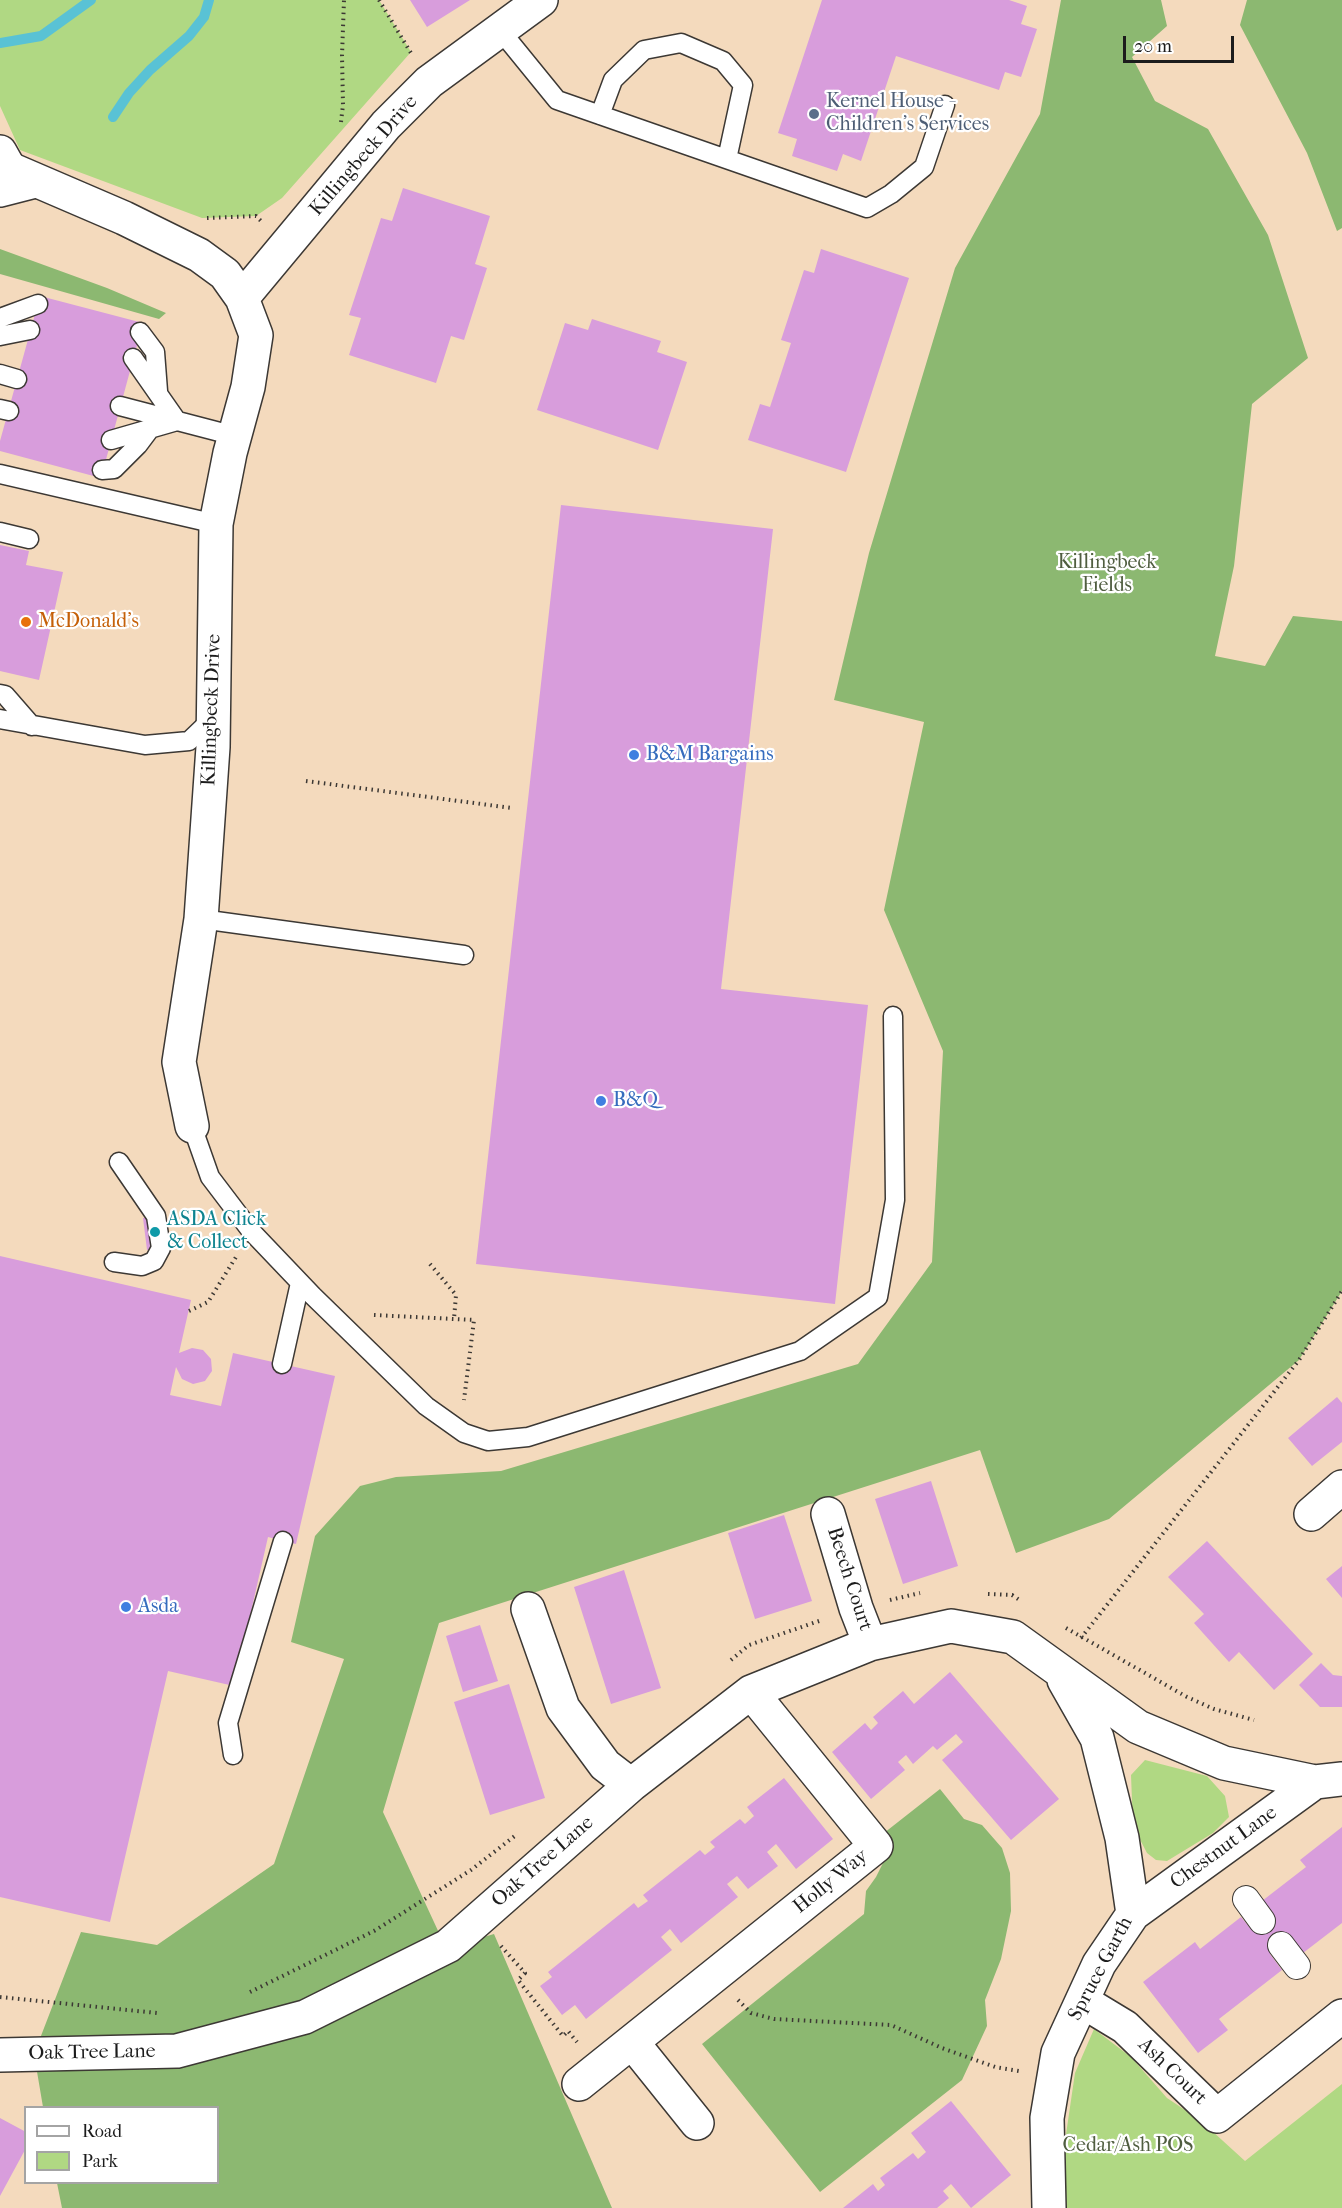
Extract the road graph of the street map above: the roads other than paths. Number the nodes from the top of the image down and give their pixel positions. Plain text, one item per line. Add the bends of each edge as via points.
1 (541, 0) edge
2 (500, 30) junction
3 (945, 105) dead end
4 (600, 115) junction
5 (727, 159) junction
6 (9, 171) edge
7 (242, 298) junction
8 (38, 304) dead end
9 (0, 318) edge
10 (30, 330) dead end
11 (140, 332) dead end
12 (0, 336) edge
13 (133, 358) dead end
14 (159, 394) junction
15 (120, 406) dead end
16 (177, 421) junction
17 (150, 429) junction
18 (235, 436) junction
19 (111, 440) dead end
20 (102, 470) dead end
21 (0, 474) edge
22 (216, 524) junction
23 (0, 532) edge
24 (29, 539) dead end
25 (0, 694) edge
26 (213, 718) junction
27 (0, 719) edge
28 (32, 726) junction
29 (201, 919) junction
30 (464, 955) dead end
31 (893, 1016) dead end
32 (192, 1126) joint
33 (119, 1162) dead end
34 (114, 1262) dead end
35 (300, 1283) junction
36 (282, 1364) dead end
37 (1342, 1487) edge
38 (828, 1514) dead end
39 (1311, 1514) dead end
40 (283, 1541) dead end
41 (528, 1609) dead end
42 (870, 1644) junction
43 (1057, 1668) junction
44 (752, 1692) junction
45 (233, 1755) dead end
46 (1328, 1780) edge
47 (631, 1785) junction
48 (1246, 1899) dead end
49 (1133, 1914) junction
50 (1262, 1921) dead end
51 (1281, 1945) dead end
52 (1297, 1966) dead end
53 (1082, 2001) junction
54 (1342, 2016) edge
55 (632, 2042) junction
56 (0, 2055) edge
57 (589, 2076) road end
58 (697, 2123) dead end
59 (1049, 2208) edge

1 - 2 street, Killingbeck Drive
2 - 4 lane via 557,100
2 - 7 street, Killingbeck Drive via 429,82 386,125
3 - 5 lane via 924,167 867,208
4 - 5 lane
4 - 5 lane via 613,80 644,50 681,43 723,61 743,85
6 - 7 street, Killingbeck Drive via 124,218 199,255 225,274
7 - 18 street, Killingbeck Drive via 255,335 248,387
8 - 9 lane
10 - 12 lane
11 - 14 lane via 155,352
13 - 14 lane
14 - 16 lane
15 - 16 lane
16 - 17 lane
16 - 18 lane
17 - 19 lane
17 - 20 lane via 114,469
18 - 22 street, Killingbeck Drive
21 - 22 lane
22 - 26 street, Killingbeck Drive
23 - 24 lane
25 - 28 lane
26 - 28 lane via 189,741 145,745
26 - 29 street, Killingbeck Drive
27 - 28 lane
29 - 30 lane
29 - 32 street, Killingbeck Drive via 179,1062
31 - 35 lane via 895,1200 878,1297 800,1351 528,1437 488,1441 464,1433 426,1406
32 - 35 lane via 210,1177 251,1232
33 - 34 lane via 156,1216 160,1248 154,1261 142,1266
35 - 36 lane
37 - 39 street
38 - 42 street, Beech Court
40 - 45 lane via 228,1723
41 - 47 street via 563,1708 605,1765
42 - 43 street, Oak Tree Lane via 951,1626 1013,1637
42 - 44 street, Oak Tree Lane
43 - 46 street, Chestnut Lane via 1138,1727 1224,1763
43 - 49 street, Spruce Garth via 1097,1738 1122,1838
44 - 47 street, Oak Tree Lane
44 - 55 street, Holly Way via 876,1846
46 - 49 street, Chestnut Lane
47 - 56 street, Oak Tree Lane via 448,1946 304,2017 177,2051
48 - 50 street
49 - 53 street, Spruce Garth via 1099,1964
51 - 52 street
53 - 54 street, Ash Court via 1125,2027 1217,2116
53 - 59 street, Spruce Garth via 1058,2053 1053,2077 1047,2118
55 - 57 street, Holly Way
55 - 58 street

